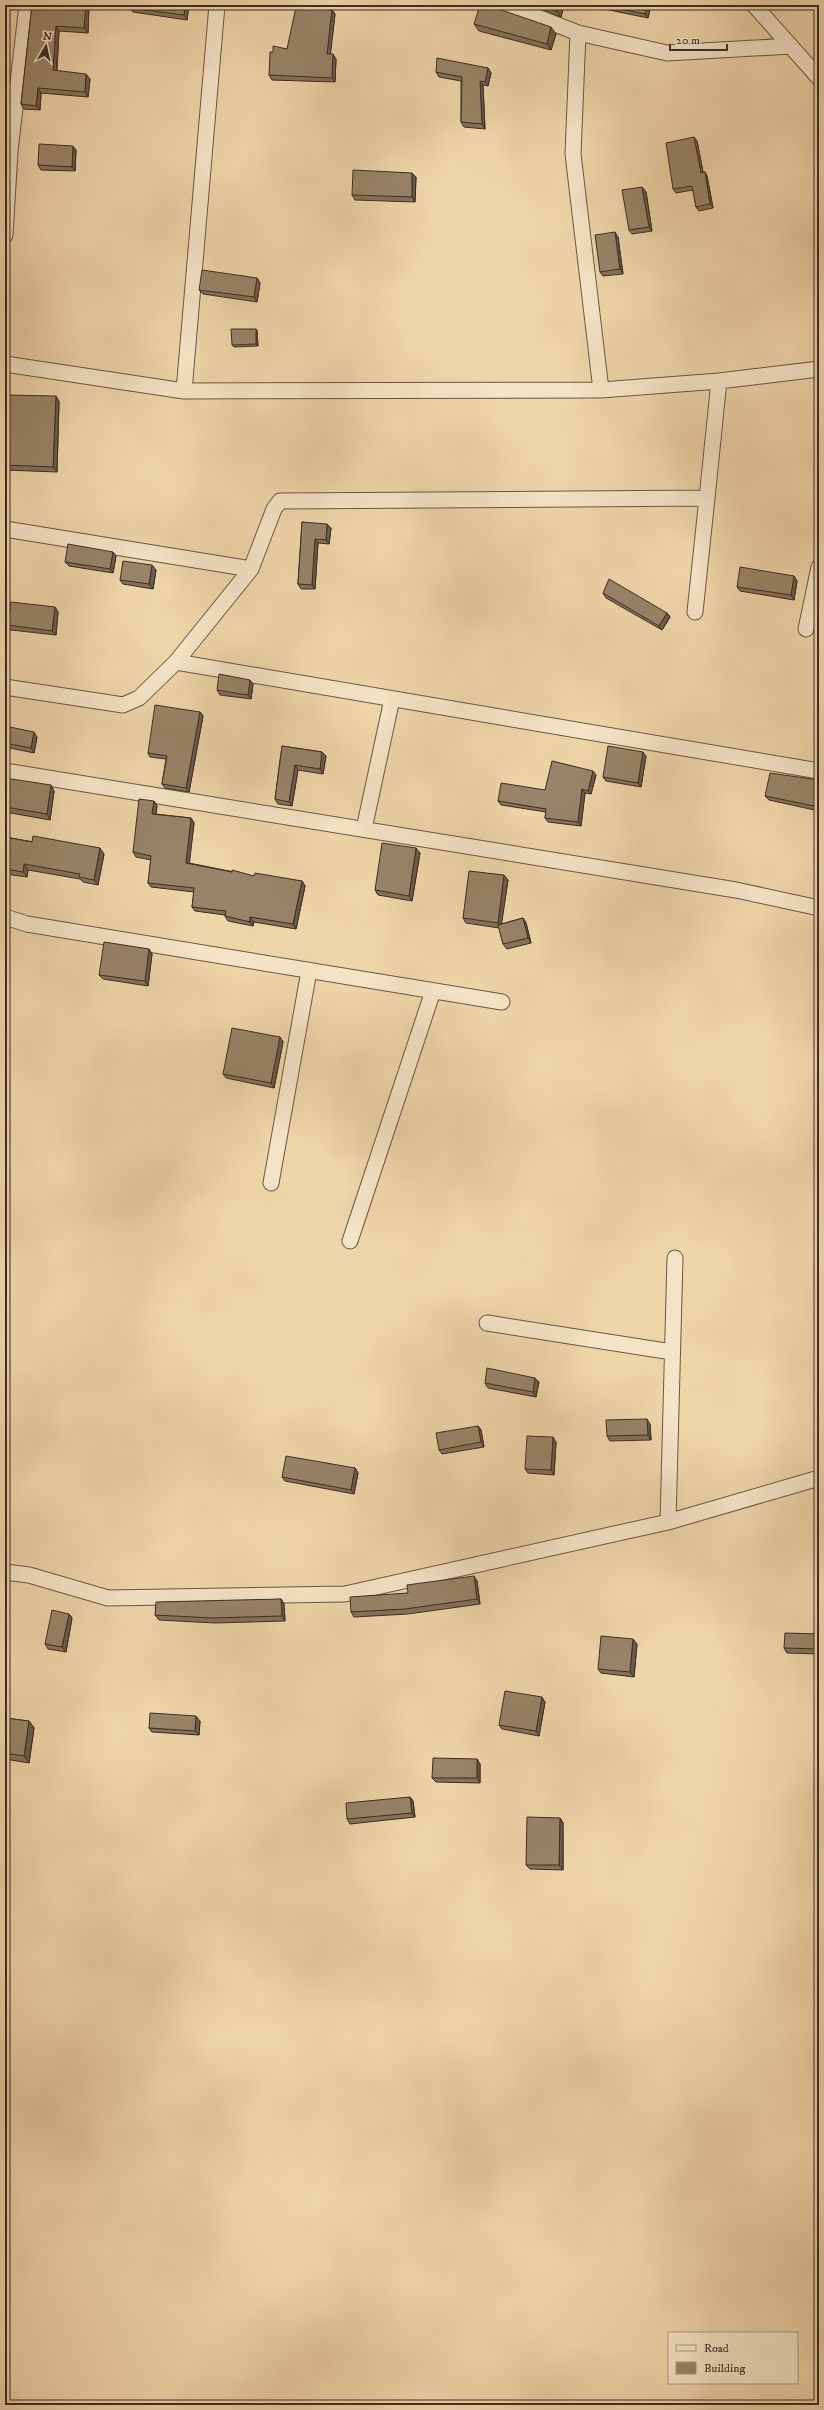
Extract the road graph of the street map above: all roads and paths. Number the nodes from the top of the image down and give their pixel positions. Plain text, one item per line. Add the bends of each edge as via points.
1 (27, 5) edge
2 (217, 5) edge
3 (495, 5) edge
4 (754, 5) edge
5 (533, 10) edge
6 (578, 33) junction
7 (791, 46) junction
8 (819, 78) edge
9 (8, 151) edge
10 (5, 234) edge
11 (5, 364) edge
12 (819, 369) edge
13 (719, 381) junction
14 (601, 390) junction
15 (184, 391) junction
16 (707, 498) junction
17 (5, 529) edge
18 (819, 567) edge
19 (251, 569) junction
20 (695, 612) dead end
21 (806, 629) dead end
22 (176, 662) junction
23 (5, 687) edge
24 (392, 699) junction
25 (5, 771) edge
26 (819, 771) edge
27 (364, 829) junction
28 (819, 908) edge
29 (5, 917) edge
30 (309, 971) junction
31 (433, 991) junction
32 (502, 1002) dead end
33 (271, 1183) dead end
34 (350, 1242) dead end
35 (675, 1258) dead end
36 (487, 1323) dead end
37 (672, 1352) junction
38 (819, 1478) edge
39 (668, 1522) junction
40 (5, 1572) edge

1 - 9 street
2 - 15 street
3 - 5 street
4 - 7 street
5 - 6 street
6 - 7 street via 666,52
6 - 14 street via 573,154
7 - 8 street
9 - 10 street
11 - 15 street
12 - 13 street
13 - 14 street
13 - 16 street
14 - 15 street
16 - 19 street via 280,501
16 - 20 street
17 - 19 street
18 - 21 street
19 - 22 street
22 - 23 street via 139,698 123,705
22 - 24 street
24 - 26 street
24 - 27 street
25 - 27 street
27 - 28 street via 736,890
29 - 30 street via 27,924
30 - 31 street
30 - 33 street
31 - 32 street
31 - 34 street
35 - 37 street
36 - 37 street
37 - 39 street
38 - 39 street
39 - 40 street via 346,1594 108,1598 29,1575

